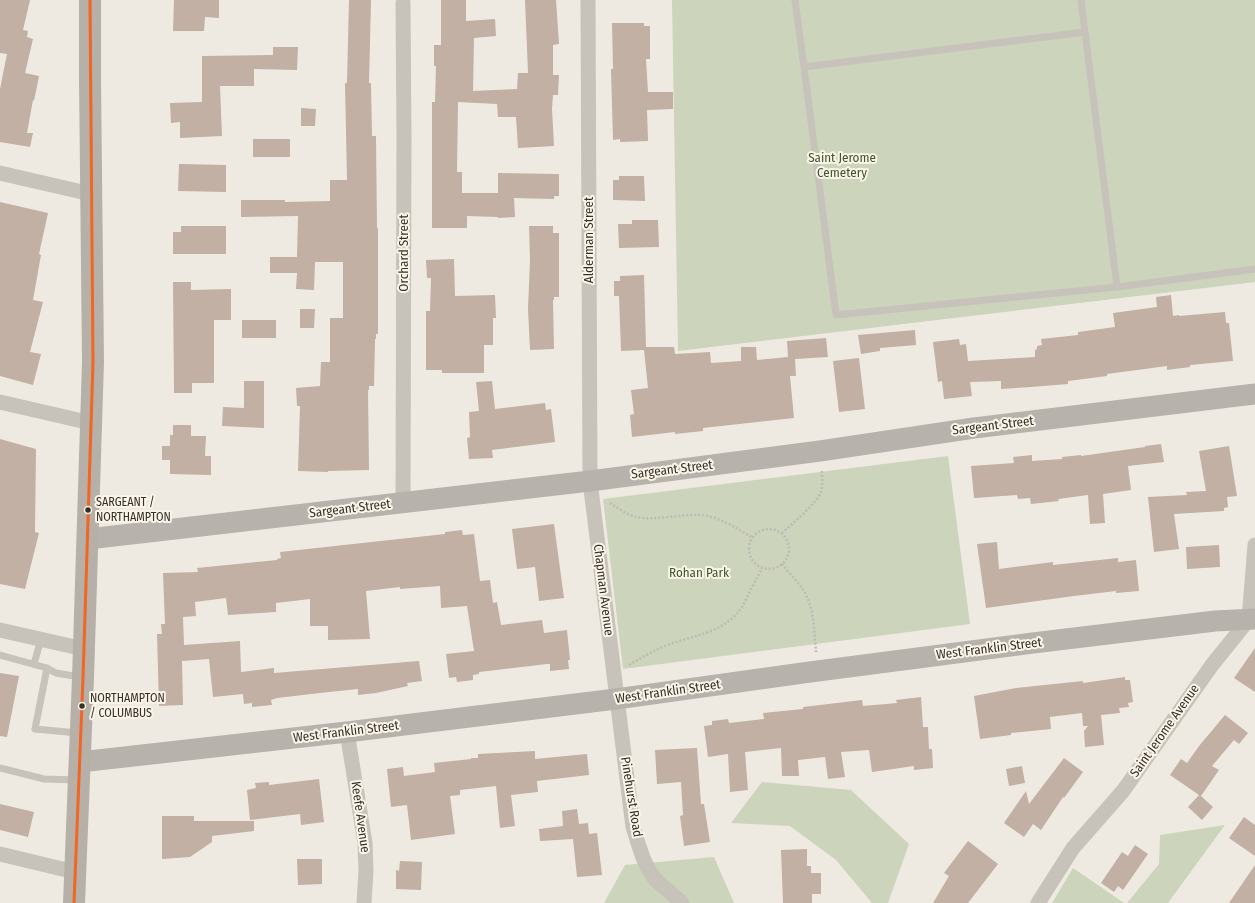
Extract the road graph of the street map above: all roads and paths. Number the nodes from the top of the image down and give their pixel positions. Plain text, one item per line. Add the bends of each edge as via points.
1 (90, 0) edge
2 (588, 0) edge
3 (795, 0) edge
4 (1081, 0) edge
5 (403, 2) edge
6 (1085, 32) junction
7 (804, 67) junction
8 (0, 172) edge
9 (91, 194) junction
10 (1255, 269) edge
11 (1117, 288) junction
12 (1255, 394) edge
13 (0, 402) edge
14 (91, 423) junction
15 (820, 451) junction
16 (590, 481) junction
17 (403, 503) junction
18 (609, 503) dead end
19 (782, 533) junction
20 (753, 538) junction
21 (88, 540) junction
22 (1255, 545) edge
23 (782, 564) junction
24 (762, 568) junction
25 (1252, 619) edge
26 (0, 630) edge
27 (814, 630) dead end
28 (41, 639) junction
29 (84, 649) junction
30 (0, 655) edge
31 (34, 664) junction
32 (47, 668) junction
33 (623, 669) dead end
34 (83, 678) junction
35 (616, 699) junction
36 (347, 732) junction
37 (81, 734) junction
38 (0, 768) edge
39 (80, 771) junction
40 (0, 854) edge
41 (76, 872) junction
42 (74, 903) edge
43 (364, 903) edge
44 (682, 903) edge
45 (1038, 903) edge

1 - 9 main road
2 - 16 street, Alderman Street
3 - 7 lane
4 - 6 lane
5 - 17 street, Orchard Street
6 - 7 lane
6 - 11 lane
7 - 11 lane via 836,315
8 - 9 street
9 - 14 main road
10 - 11 lane
12 - 15 street, Sargeant Street via 974,428
13 - 14 street
14 - 21 main road
15 - 16 street, Sargeant Street
15 - 19 path via 821,492
16 - 17 street, Sargeant Street
16 - 35 street, Chapman Avenue
17 - 21 street, Sargeant Street
18 - 20 path via 639,518 698,515 711,517
19 - 20 path via 765,529
19 - 23 path via 790,549
20 - 24 path via 749,545 749,553 755,563
21 - 29 main road
22 - 25 street
23 - 24 path via 773,569
23 - 27 path via 807,598 812,611
24 - 33 path via 739,612 724,624 655,650
25 - 35 street, West Franklin Street via 1215,621 1010,646
25 - 45 street, Saint Jerome Avenue via 1212,665 1123,791 1073,848
26 - 28 street
28 - 29 street
28 - 31 lane
29 - 34 main road
30 - 31 lane
31 - 32 lane
32 - 34 lane via 56,673
32 - 37 lane via 35,729
34 - 37 main road
35 - 36 street, West Franklin Street
35 - 44 street, Pinehurst Road via 634,827 644,860 656,880
36 - 39 street, West Franklin Street
36 - 43 street, Keefe Avenue via 365,843
37 - 39 main road
38 - 39 lane via 44,778
39 - 41 main road
40 - 41 street
41 - 42 main road

